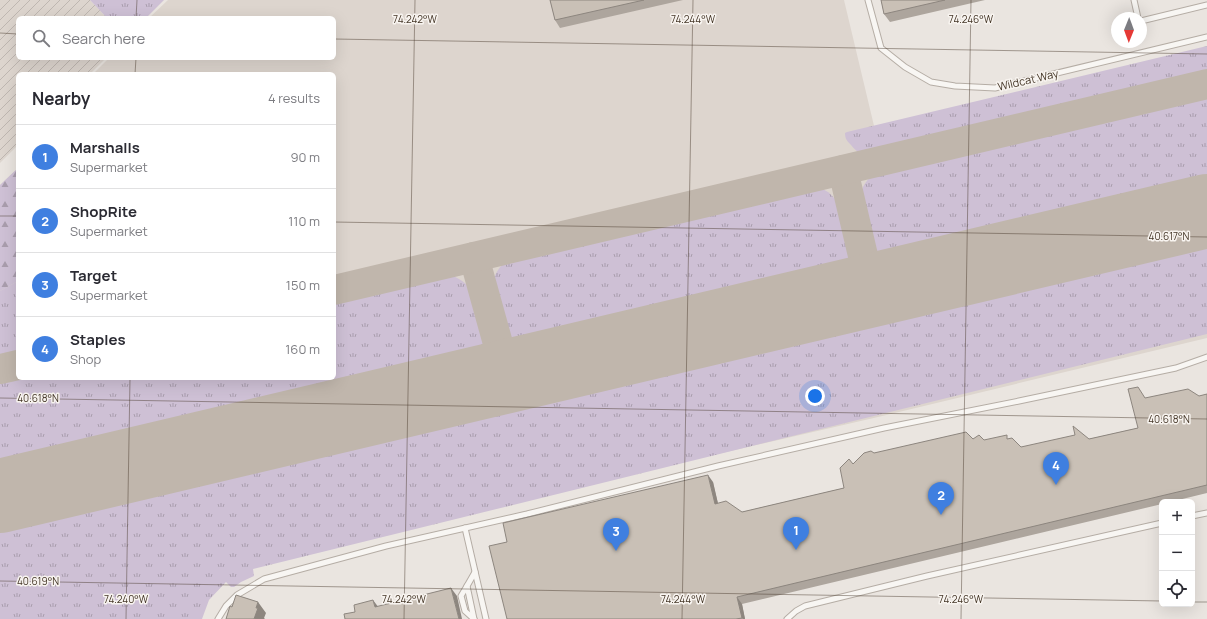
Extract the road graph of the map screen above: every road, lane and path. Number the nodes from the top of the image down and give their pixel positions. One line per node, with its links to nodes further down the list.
1 (868, 0): 6 (lane, Wildcat Way)
2 (1134, 0): 4 (lane)
3 (1207, 4): 5 (lane)
4 (1137, 12)
5 (1147, 19)
6 (1207, 37)
7 (1207, 357): 11 (lane)
8 (1207, 513): 9 (lane)
9 (1195, 515)
10 (1159, 524): 16 (lane)
11 (465, 528): 12 (lane); 13 (lane)
12 (475, 572): 14 (lane); 15 (lane)
13 (218, 619)
14 (474, 619)
15 (486, 619)
16 (787, 619)

